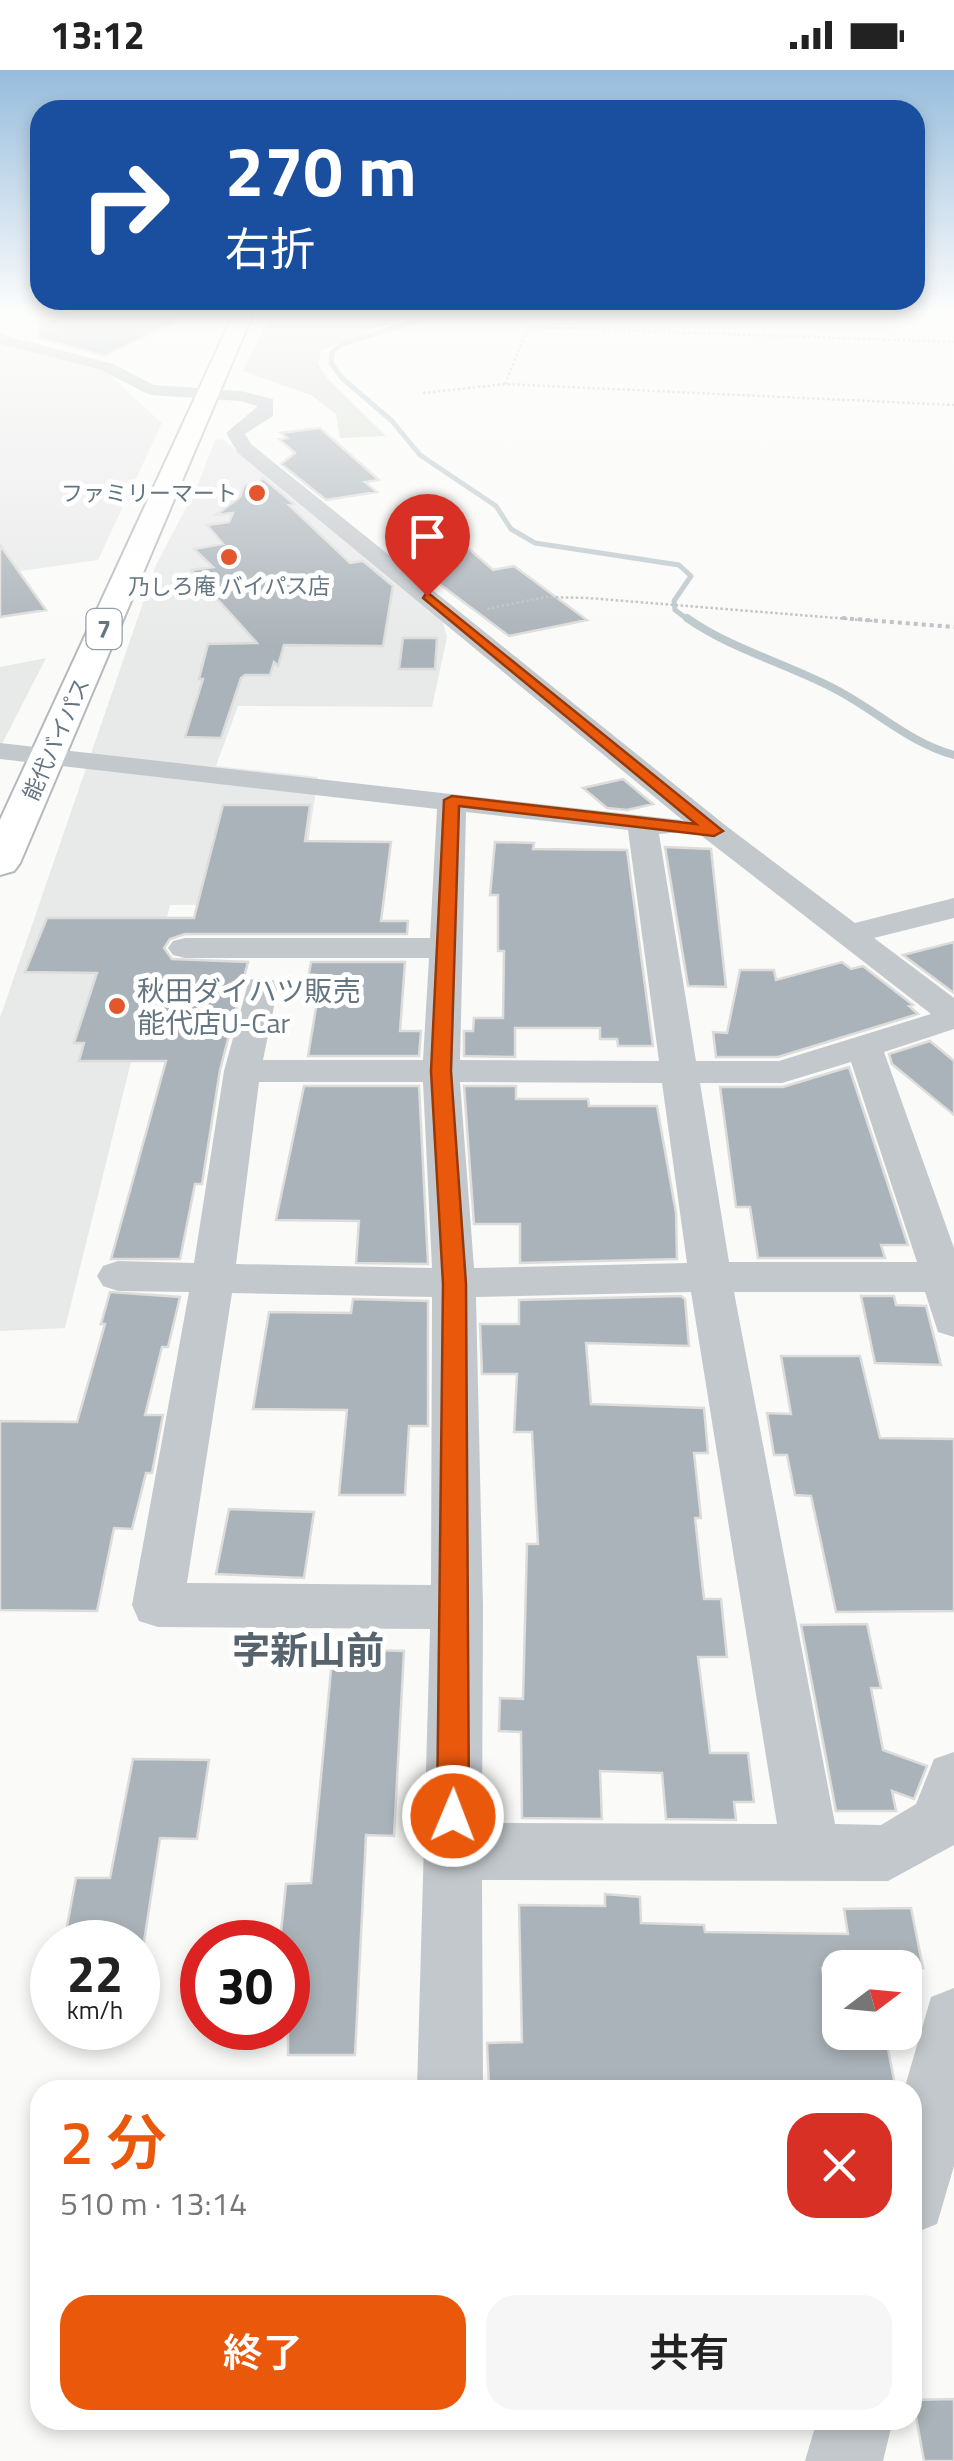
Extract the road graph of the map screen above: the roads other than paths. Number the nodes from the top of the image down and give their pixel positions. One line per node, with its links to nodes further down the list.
1 (192, 423): 4 (highway, 能代バイパス / 7)
2 (251, 423): 7 (street)
3 (0, 751): 4 (street)
4 (48, 755): 5 (street); 8 (highway, 能代バイパス / 7)
5 (452, 800): 6 (street); 12 (street)
6 (642, 823): 7 (street); 18 (street)
7 (714, 831): 10 (street)
8 (0, 862)
9 (954, 908): 10 (street)
10 (850, 934): 14 (street)
11 (185, 948): 12 (street)
12 (446, 948): 17 (street)
13 (261, 987): 16 (street)
14 (954, 1017): 15 (street)
15 (864, 1047): 18 (street); 22 (street)
16 (242, 1070): 17 (street); 20 (street)
17 (441, 1071): 18 (street); 23 (street)
18 (679, 1072): 21 (street)
19 (118, 1276): 20 (street)
20 (213, 1276): 23 (street); 25 (street)
21 (710, 1276): 22 (street); 23 (street); 28 (street)
22 (948, 1276): 24 (street)
23 (454, 1284): 25 (street)
24 (954, 1321)
25 (456, 1607): 27 (street)
26 (954, 1778): 28 (street)
27 (452, 1850): 28 (street); 30 (street)
28 (811, 1853)
29 (954, 2020): 31 (street)
30 (450, 2080)
31 (944, 2105): 32 (street)
32 (922, 2170)
33 (852, 2430): 34 (street)
34 (844, 2461)

